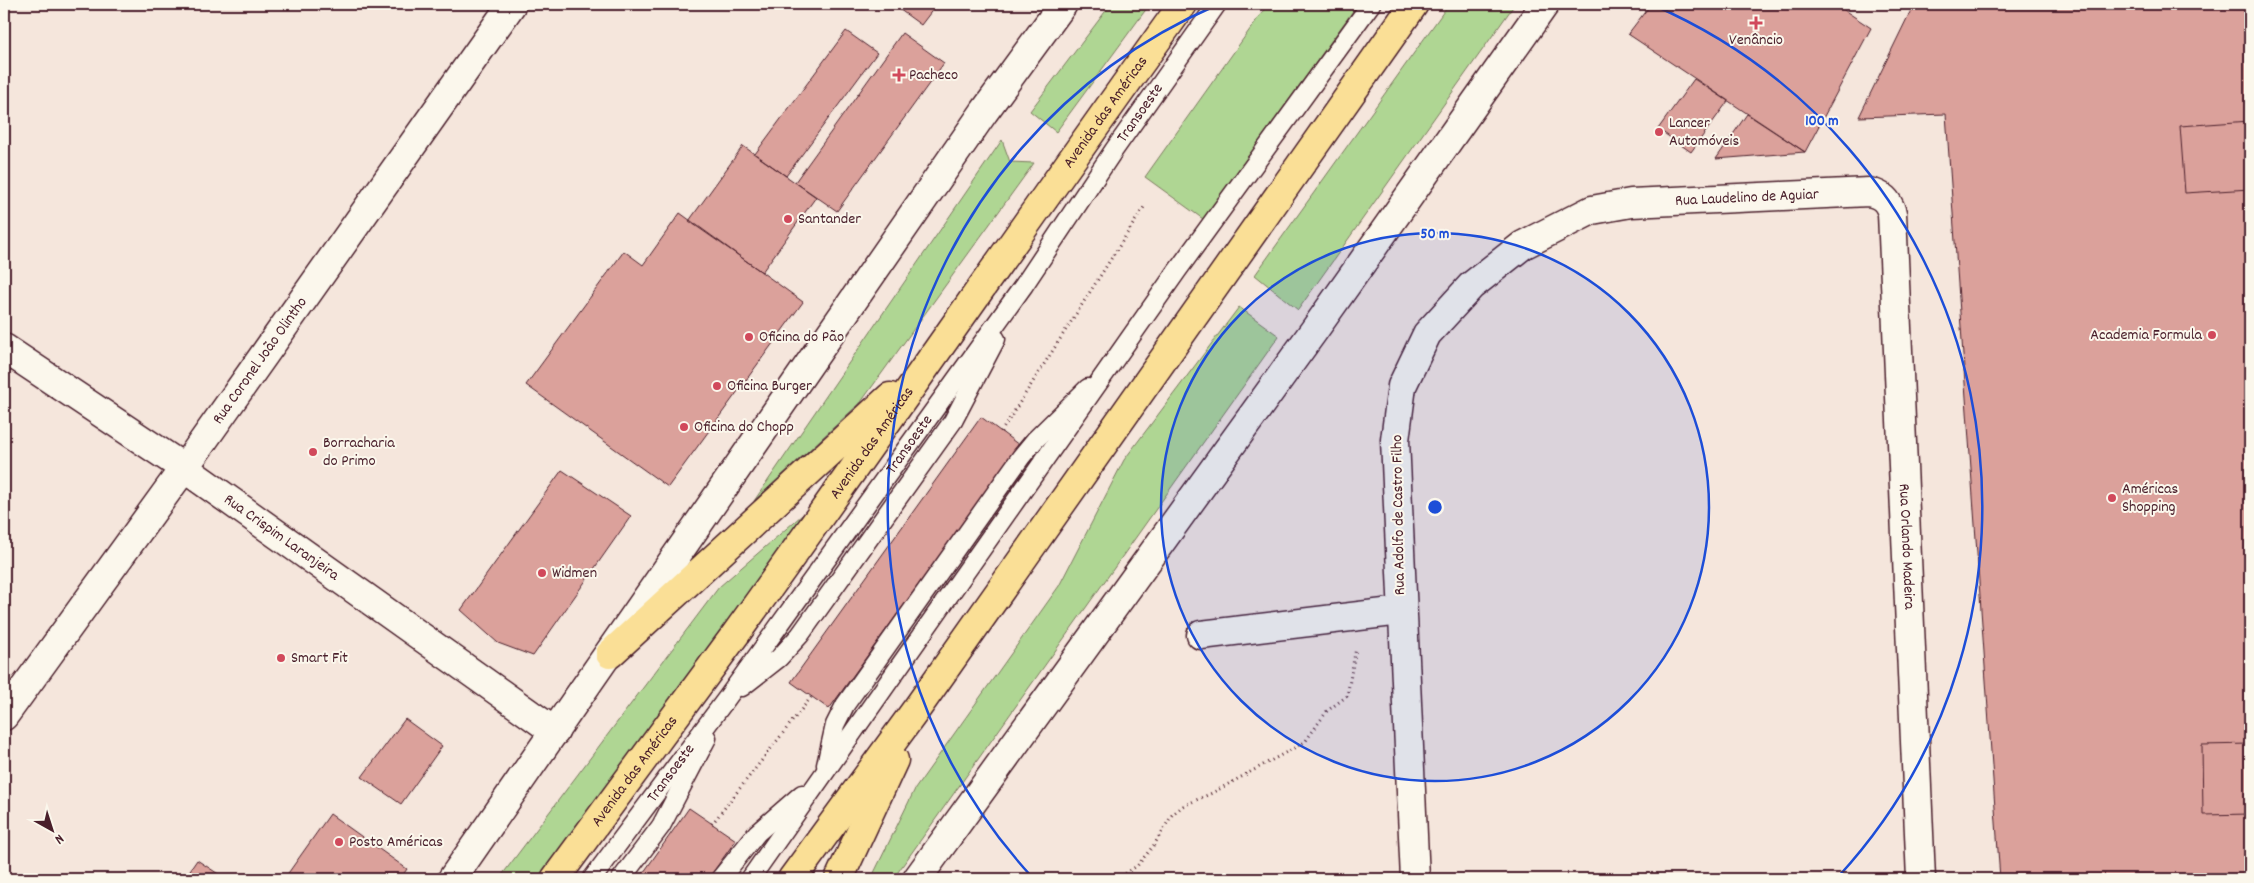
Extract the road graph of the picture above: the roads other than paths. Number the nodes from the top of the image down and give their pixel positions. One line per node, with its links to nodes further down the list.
1 (512, 4): 13 (street, Rua Coronel João Olintho)
2 (1063, 4): 16 (street)
3 (1183, 4): 12 (highway, Avenida das Américas)
4 (1217, 4): 17 (lane, Transoeste)
5 (1371, 4): 11 (lane)
6 (1414, 4): 18 (highway)
7 (1545, 4): 30 (street)
8 (1592, 210): 9 (street, Rua Laudelino de Aguiar); 14 (street, Rua Adolfo de Castro Filho)
9 (1892, 213): 32 (street, Rua Orlando Madeira)
10 (4, 348): 13 (street, Rua Crispim Laranjeira)
11 (1120, 356): 21 (lane); 21 (lane)
12 (932, 359): 16 (highway); 23 (highway, Avenida das Américas)
13 (184, 468): 19 (street, Rua Coronel João Olintho); 20 (street, Rua Crispim Laranjeira)
14 (1401, 611): 15 (street); 31 (street, Rua Adolfo de Castro Filho)
15 (1201, 635)
16 (610, 654): 20 (street)
17 (727, 698): 24 (lane, Transoeste); 25 (lane)
18 (918, 707): 28 (highway); 29 (highway)
19 (4, 716)
20 (555, 732): 22 (street)
21 (824, 775): 26 (lane); 27 (lane)
22 (452, 879)
23 (555, 879)
24 (592, 879)
25 (622, 879)
26 (720, 879)
27 (750, 879)
28 (792, 879)
29 (839, 879)
30 (918, 879)
31 (1415, 879)
32 (1920, 879)

